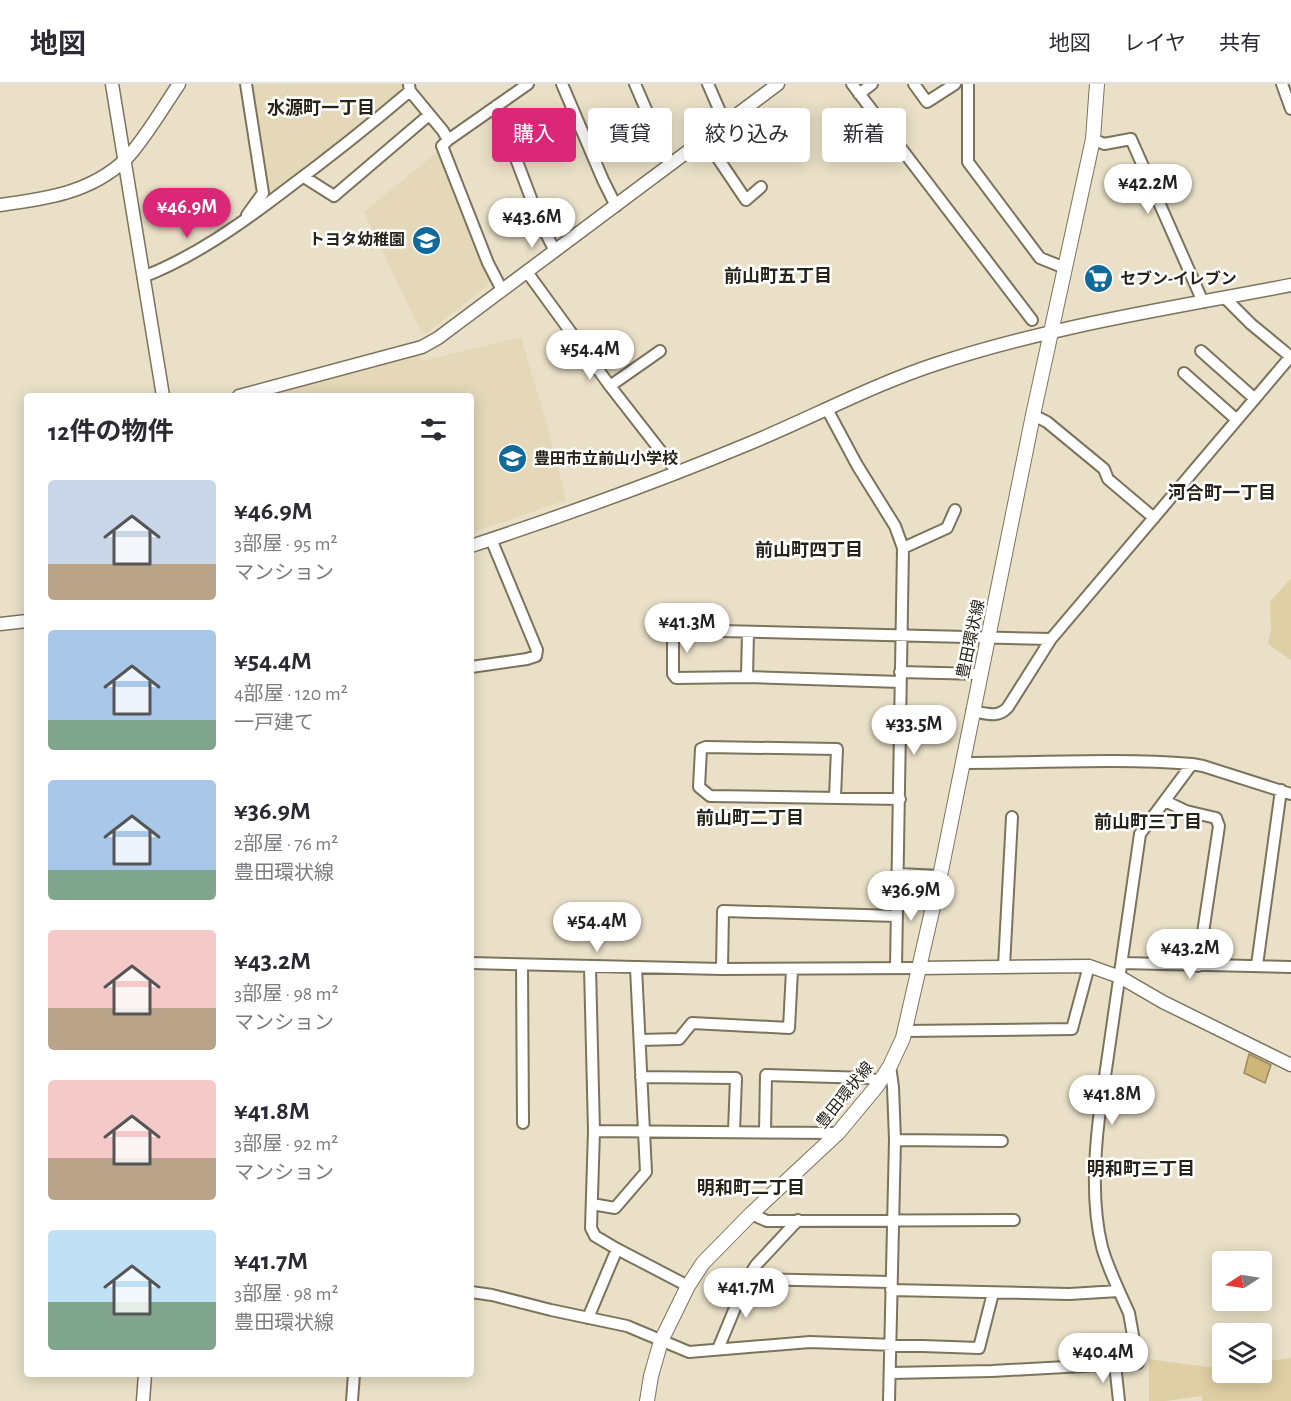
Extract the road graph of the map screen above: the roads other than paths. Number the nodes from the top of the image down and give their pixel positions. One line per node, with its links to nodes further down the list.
1 (112, 84): 26 (street)
2 (179, 84): 26 (street)
3 (246, 84): 33 (street)
4 (528, 84): 18 (street)
5 (562, 84): 32 (street)
6 (635, 84): 28 (street)
7 (708, 84): 19 (street)
8 (778, 84): 20 (street)
9 (852, 84): 17 (street)
10 (872, 84): 17 (street)
11 (914, 84): 12 (street)
12 (955, 84)
13 (968, 84): 35 (street)
14 (1097, 84): 23 (main road, 豊田環状線)
15 (1282, 84): 21 (street)
16 (410, 88): 22 (street); 29 (street)
17 (859, 94): 42 (street)
18 (496, 106): 24 (street); 34 (street)
19 (718, 108)
20 (745, 108)
21 (1291, 109)
22 (429, 115): 24 (street); 29 (street)
23 (1093, 139): 35 (main road, 豊田環状線); 41 (street)
24 (448, 140): 39 (street)
25 (684, 155): 28 (street)
26 (125, 160): 31 (street); 37 (street)
27 (720, 162): 30 (street)
28 (670, 165): 32 (street)
29 (304, 177): 33 (street)
30 (761, 188)
31 (0, 205)
32 (616, 206): 34 (street)
33 (242, 223): 37 (street)
34 (555, 251): 36 (street)
35 (1065, 268): 43 (main road, 豊田環状線)
36 (527, 272): 39 (street); 48 (street)
37 (143, 277): 49 (street)
38 (1291, 285): 40 (street)
39 (501, 290): 50 (street)
40 (1225, 298): 41 (street); 46 (street)
41 (1203, 302): 43 (street)
42 (1032, 320)
43 (1052, 331): 52 (street); 53 (main road, 豊田環状線)
44 (660, 351): 48 (street)
45 (1201, 351): 51 (street)
46 (1289, 362): 51 (street)
47 (1184, 373): 54 (street)
48 (610, 386): 55 (street)
49 (162, 393)
50 (250, 393)
51 (1255, 399): 54 (street)
52 (827, 409): 55 (street); 60 (street)
53 (1033, 415): 57 (street); 65 (main road, 豊田環状線)
54 (1237, 420): 57 (street)
55 (677, 472): 58 (street)
56 (956, 510): 60 (street)
57 (1154, 518): 66 (street)
58 (491, 539): 59 (street); 67 (street)
59 (474, 545)
60 (903, 548): 64 (street)
61 (24, 621): 62 (street)
62 (0, 624)
63 (748, 632): 64 (street); 69 (street); 69 (street)
64 (901, 636): 65 (street); 70 (street)
65 (989, 638): 66 (street); 68 (main road, 豊田環状線)
66 (1051, 639): 71 (street)
67 (474, 667)
68 (981, 674): 70 (street); 71 (main road, 豊田環状線)
69 (747, 677): 70 (street)
70 (900, 677): 76 (street)
71 (972, 711): 72 (main road, 豊田環状線)
72 (962, 762): 73 (street); 80 (main road, 豊田環状線)
73 (1192, 764): 74 (street); 77 (street)
74 (1286, 792): 85 (street)
75 (835, 797): 75 (street); 76 (street)
76 (900, 799): 79 (street)
77 (1165, 801): 83 (street); 88 (street)
78 (1012, 817): 86 (street)
79 (898, 874): 80 (street); 81 (street)
80 (940, 876): 93 (main road, 豊田環状線)
81 (897, 916): 92 (street); 94 (street)
82 (474, 963): 84 (street)
83 (1122, 963): 88 (street); 96 (street)
84 (522, 965): 89 (street); 103 (street)
85 (1257, 965): 88 (street); 90 (street)
86 (1004, 966): 87 (street); 93 (street)
87 (1089, 966): 96 (street); 97 (street)
88 (1198, 966)
89 (590, 967): 91 (street); 104 (street)
90 (1291, 967)
91 (636, 968): 94 (street); 98 (street)
92 (896, 968): 93 (street); 95 (street)
93 (920, 968): 97 (main road, 豊田環状線)
94 (722, 969): 95 (street)
95 (792, 970): 98 (street)
96 (1120, 977): 99 (street); 120 (street)
97 (904, 1031): 100 (main road, 豊田環状線)
98 (640, 1040): 101 (street)
99 (1291, 1065)
100 (890, 1066): 102 (main road, 豊田環状線); 109 (street)
101 (641, 1077): 105 (street); 106 (street)
102 (880, 1082): 107 (street); 108 (main road, 豊田環状線)
103 (523, 1124)
104 (594, 1131): 106 (street); 111 (street)
105 (734, 1131): 106 (street); 107 (street)
106 (645, 1132): 111 (street)
107 (765, 1132): 108 (street)
108 (838, 1133): 112 (main road, 豊田環状線)
109 (895, 1140): 110 (street); 114 (street)
110 (1002, 1141)
111 (592, 1204): 116 (street)
112 (751, 1214): 113 (street); 118 (main road, 豊田環状線)
113 (798, 1220): 114 (street); 117 (street)
114 (893, 1220): 115 (street); 119 (street)
115 (1014, 1220)
116 (616, 1249): 118 (street); 123 (street)
117 (747, 1279): 119 (street); 126 (street)
118 (688, 1286): 124 (main road, 豊田環状線)
119 (891, 1286): 122 (street); 125 (street)
120 (1119, 1291): 122 (street); 127 (street)
121 (474, 1292): 123 (street)
122 (993, 1293): 125 (street)
123 (588, 1318): 124 (street)
124 (661, 1341): 126 (street); 133 (main road, 豊田環状線)
125 (891, 1344): 126 (street); 128 (street)
126 (718, 1349)
127 (1115, 1364): 128 (street); 135 (street)
128 (890, 1373): 134 (street)
129 (145, 1377): 131 (street)
130 (354, 1377): 132 (street)
131 (143, 1401)
132 (352, 1401)
133 (647, 1401)
134 (889, 1401)
135 (1119, 1401)

